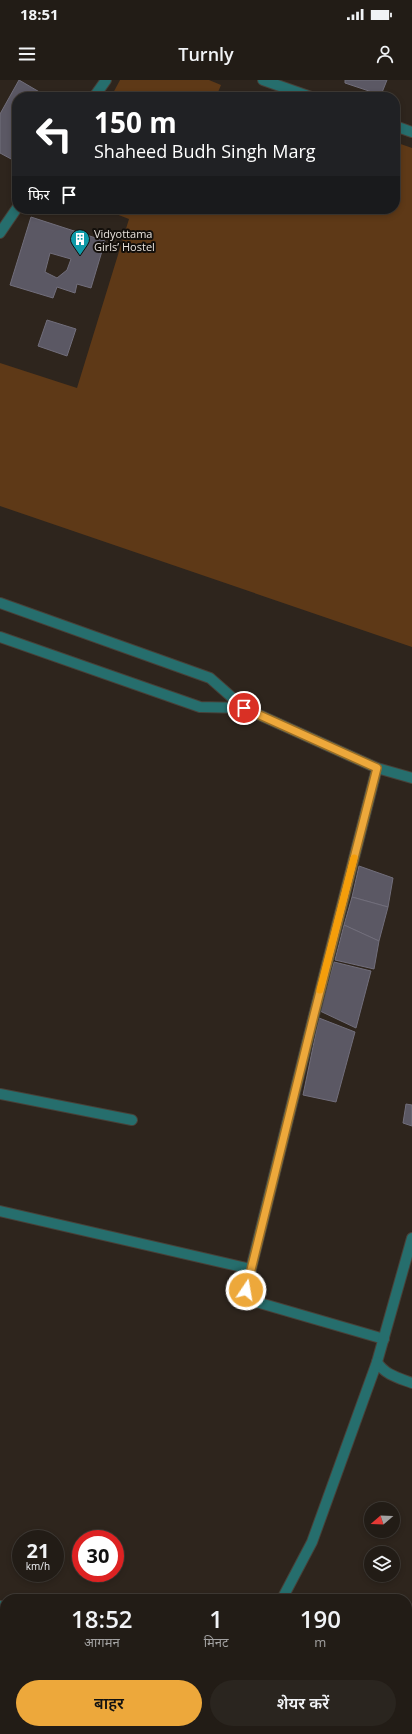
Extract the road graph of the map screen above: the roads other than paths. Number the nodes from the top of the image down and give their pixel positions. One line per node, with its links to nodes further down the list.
1 (106, 80): 3 (street)
2 (263, 80): 4 (street)
3 (98, 92)
4 (297, 92)
5 (400, 128): 6 (street)
6 (412, 132)
7 (13, 214): 8 (street)
8 (0, 233)
9 (0, 602): 11 (street)
10 (0, 637): 11 (street)
11 (244, 708): 12 (street)
12 (377, 768): 13 (street); 18 (street)
13 (412, 778)
14 (0, 1094): 15 (street)
15 (132, 1120)
16 (0, 1211): 18 (street)
17 (412, 1238): 19 (street)
18 (251, 1269): 19 (street)
19 (384, 1339): 20 (street)
20 (377, 1362): 21 (street); 22 (street)
21 (412, 1383)
22 (285, 1594)

